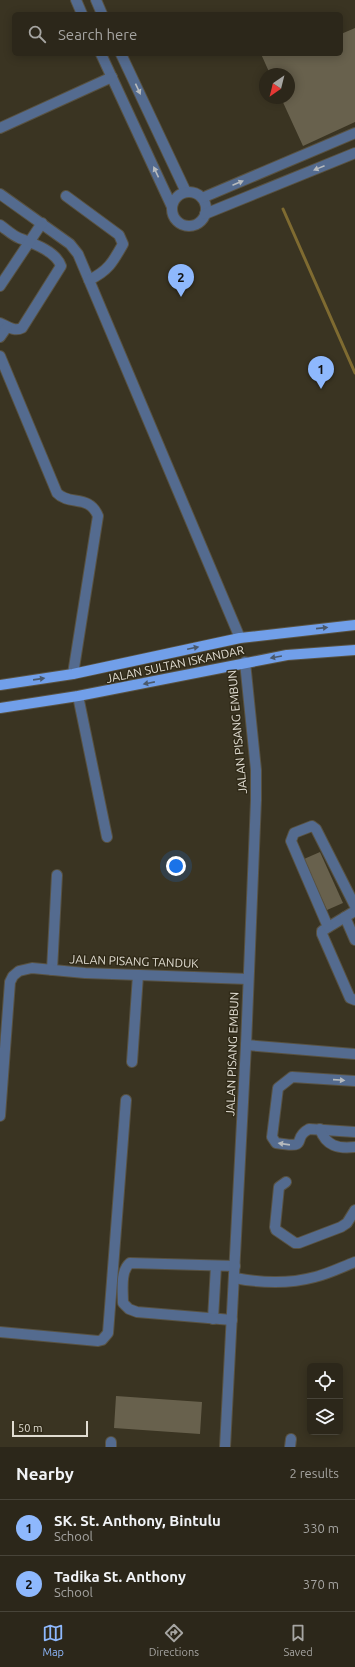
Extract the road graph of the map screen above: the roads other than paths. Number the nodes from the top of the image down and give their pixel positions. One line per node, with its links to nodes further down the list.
1 (76, 0): 3 (street)
2 (96, 0): 4 (street)
3 (81, 12)
4 (101, 12)
5 (102, 56): 7 (street)
6 (122, 56): 11 (street, one-way to 11)
7 (112, 77): 8 (street); 15 (street, one-way to 7)
8 (0, 128)
9 (355, 133): 14 (street, one-way to 9)
10 (355, 153): 16 (street, one-way to 16)
11 (186, 192): 14 (street); 15 (street)
12 (0, 194): 17 (street)
13 (66, 196): 21 (street)
14 (202, 198): 16 (street)
15 (172, 207): 16 (street)
16 (205, 214)
17 (42, 223): 19 (street); 21 (street)
18 (0, 225): 19 (street)
19 (30, 241): 20 (street); 23 (street)
20 (3, 273): 22 (street)
21 (89, 280): 27 (street)
22 (0, 286)
23 (4, 325): 24 (street)
24 (0, 337)
25 (0, 356): 32 (street)
26 (355, 625): 27 (main road, JALAN SULTAN ISKANDAR, one-way to 26)
27 (240, 638): 32 (main road, JALAN SULTAN ISKANDAR, one-way to 27)
28 (343, 650): 29 (main road); 30 (main road, JALAN SULTAN ISKANDAR); 31 (main road, JALAN SULTAN ISKANDAR, one-way to 31)
29 (355, 650)
30 (355, 654)
31 (245, 662): 34 (main road, JALAN SULTAN ISKANDAR, one-way to 34); 45 (street, JALAN PISANG EMBUN)
32 (73, 674): 33 (main road, JALAN SULTAN ISKANDAR, one-way to 32)
33 (0, 685)
34 (78, 696): 35 (main road, JALAN SULTAN ISKANDAR); 36 (street)
35 (0, 708)
36 (107, 838)
37 (57, 875): 43 (street)
38 (355, 906): 41 (street)
39 (355, 911): 40 (street)
40 (345, 917): 41 (street); 42 (street)
41 (328, 927): 46 (street)
42 (355, 940)
43 (52, 970): 44 (street, JALAN PISANG TANDUK); 47 (street, JALAN PISANG TANDUK)
44 (138, 975): 45 (street, JALAN PISANG TANDUK); 50 (street)
45 (248, 979): 48 (street, JALAN PISANG EMBUN)
46 (355, 1000)
47 (3, 1018): 53 (street)
48 (246, 1045): 49 (street); 61 (street, JALAN PISANG EMBUN)
49 (355, 1054)
50 (132, 1062)
51 (355, 1081): 54 (street, one-way to 51)
52 (126, 1100): 65 (street)
53 (0, 1116)
54 (320, 1129): 55 (street); 56 (street)
55 (355, 1132)
56 (355, 1147)
57 (286, 1182): 58 (street)
58 (355, 1210)
59 (355, 1262): 62 (street)
60 (216, 1266): 61 (street); 63 (street); 63 (street)
61 (235, 1266): 62 (street, JALAN PISANG EMBUN)
62 (235, 1278): 64 (street, JALAN PISANG EMBUN)
63 (213, 1318): 64 (street)
64 (232, 1320): 66 (street, JALAN PISANG EMBUN)
65 (0, 1332)
66 (225, 1447)

